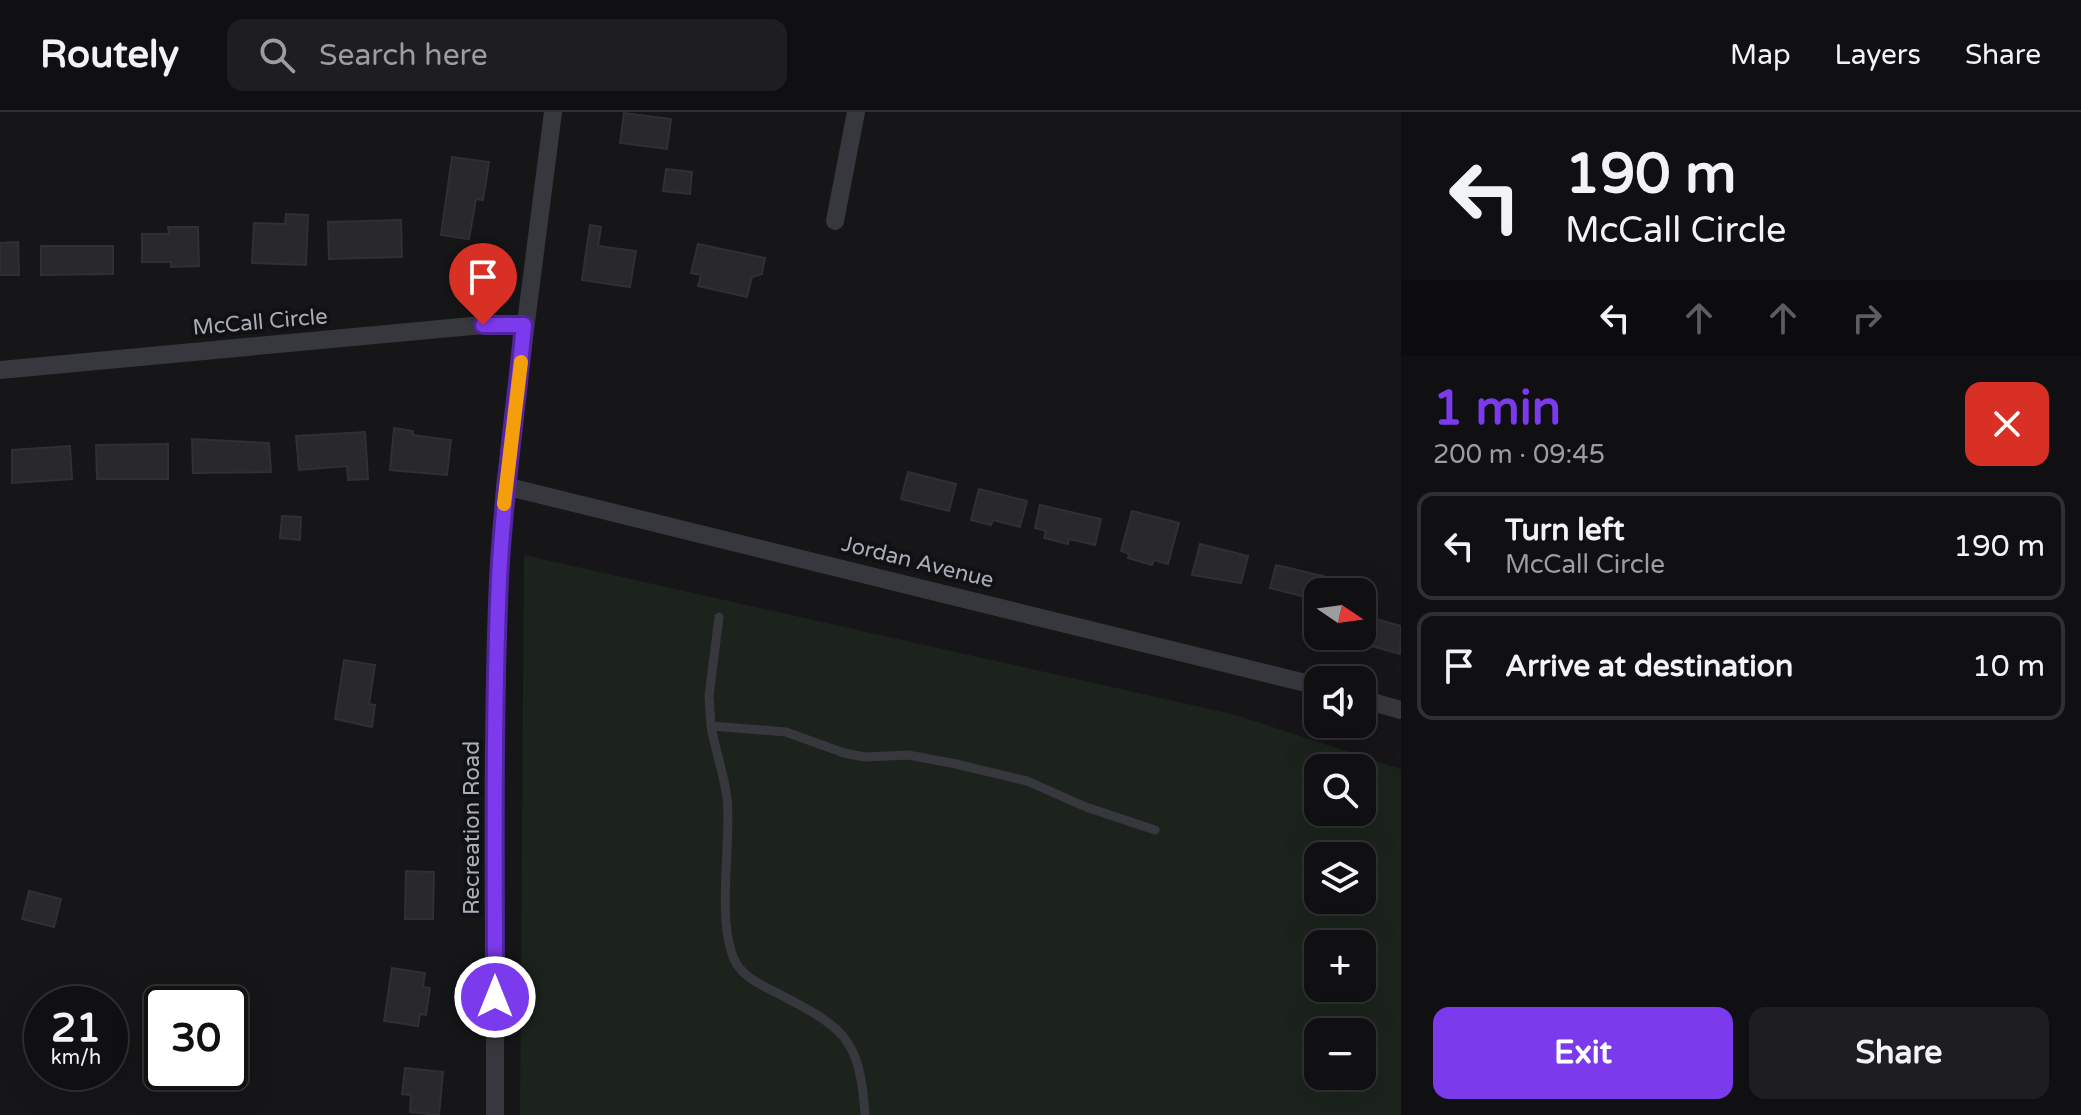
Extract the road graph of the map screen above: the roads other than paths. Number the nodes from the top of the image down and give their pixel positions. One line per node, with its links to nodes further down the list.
1 (553, 112): 4 (street, Recreation Road)
2 (856, 112): 3 (street)
3 (835, 221)
4 (524, 325): 5 (street, McCall Circle); 6 (street, Recreation Road)
5 (0, 370)
6 (505, 486): 8 (street, Jordan Avenue); 13 (street, Recreation Road)
7 (719, 617): 11 (lane)
8 (1304, 683)
9 (1376, 703): 10 (street)
10 (1401, 710)
11 (711, 726): 12 (lane); 14 (lane)
12 (1155, 830)
13 (495, 1115)
14 (865, 1115)

